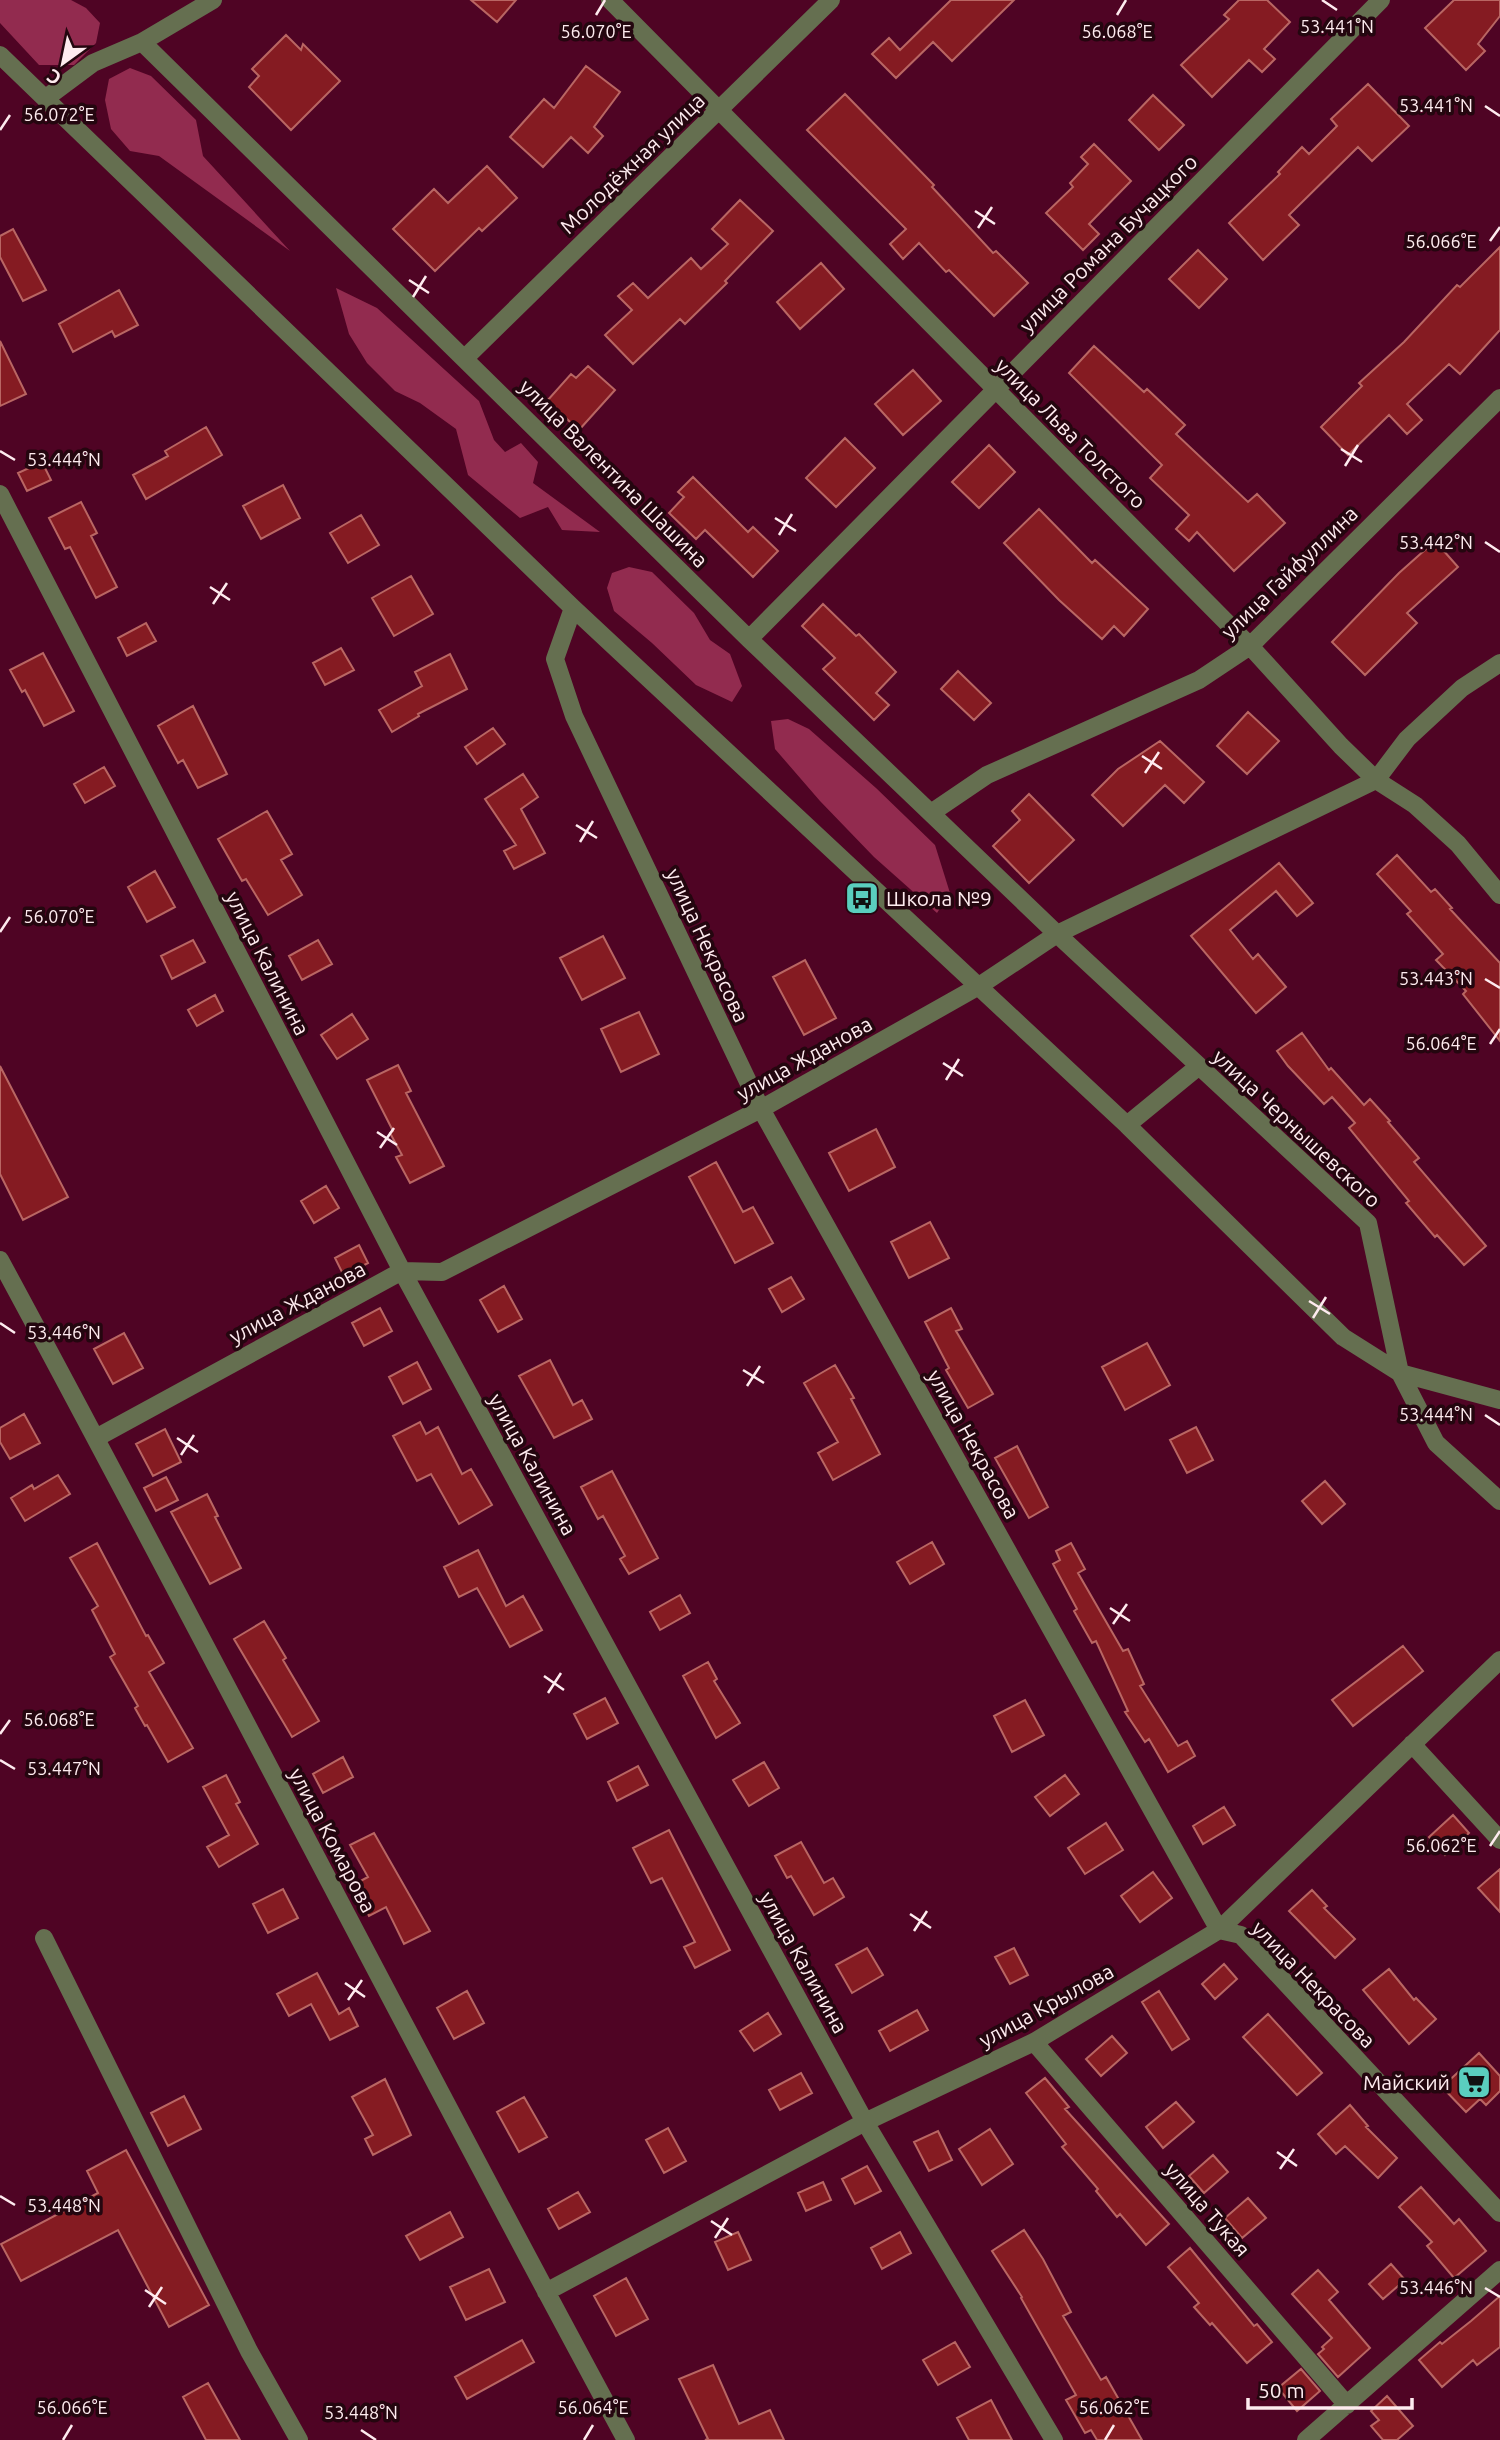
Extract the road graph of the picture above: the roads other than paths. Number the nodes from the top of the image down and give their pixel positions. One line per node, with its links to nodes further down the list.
1 (213, 0): 5 (street)
2 (610, 0): 8 (street, улица Льва Толстого)
3 (831, 0): 8 (street, Молодёжная улица)
4 (1381, 0): 10 (street, улица Романа Бучацкого)
5 (142, 42): 7 (street); 9 (street, улица Валентина Шашина)
6 (0, 55): 7 (street)
7 (46, 98): 13 (street)
8 (718, 109): 9 (street, Молодёжная улица); 10 (street, улица Льва Толстого)
9 (465, 358): 14 (street, улица Валентина Шашина)
10 (995, 389): 14 (street, улица Романа Бучацкого); 15 (street, улица Льва Толстого)
11 (1500, 398): 15 (street, улица Гайфуллина)
12 (0, 494): 26 (street, улица Калинина)
13 (573, 608): 21 (street); 23 (street, улица Некрасова)
14 (749, 639): 18 (street, улица Валентина Шашина)
15 (1250, 646): 17 (street, улица Льва Толстого); 18 (street, улица Гайфуллина)
16 (1500, 663): 17 (street, улица Жданова)
17 (1376, 780): 19 (street, улица Льва Толстого); 20 (street, улица Жданова)
18 (931, 813): 20 (street, улица Валентина Шашина)
19 (1500, 895)
20 (1057, 934): 21 (street, улица Жданова); 22 (street, улица Чернышевского)
21 (979, 986): 23 (street, улица Жданова); 24 (street)
22 (1199, 1066): 24 (street); 27 (street, улица Чернышевского)
23 (761, 1109): 26 (street, улица Жданова); 34 (street, улица Некрасова)
24 (1127, 1125): 27 (street)
25 (0, 1260): 29 (street, улица Комарова)
26 (402, 1272): 29 (street, улица Жданова); 37 (street, улица Калинина)
27 (1400, 1373): 28 (street); 30 (street, улица Чернышевского)
28 (1500, 1400)
29 (96, 1437): 40 (street, улица Комарова)
30 (1500, 1501)
31 (1500, 1660): 32 (street, улица Крылова)
32 (1412, 1744): 33 (street); 34 (street, улица Крылова)
33 (1500, 1840)
34 (1219, 1930): 36 (street, улица Крылова); 38 (street, улица Некрасова)
35 (44, 1938): 42 (street)
36 (1034, 2042): 37 (street, улица Крылова); 41 (street, улица Тукая)
37 (865, 2122): 40 (street, улица Крылова); 44 (street, улица Калинина)
38 (1500, 2213)
39 (1500, 2270): 41 (street)
40 (546, 2292): 43 (street, улица Комарова)
41 (1347, 2405): 45 (street)
42 (299, 2440)
43 (626, 2440)
44 (1054, 2440)
45 (1307, 2440)

